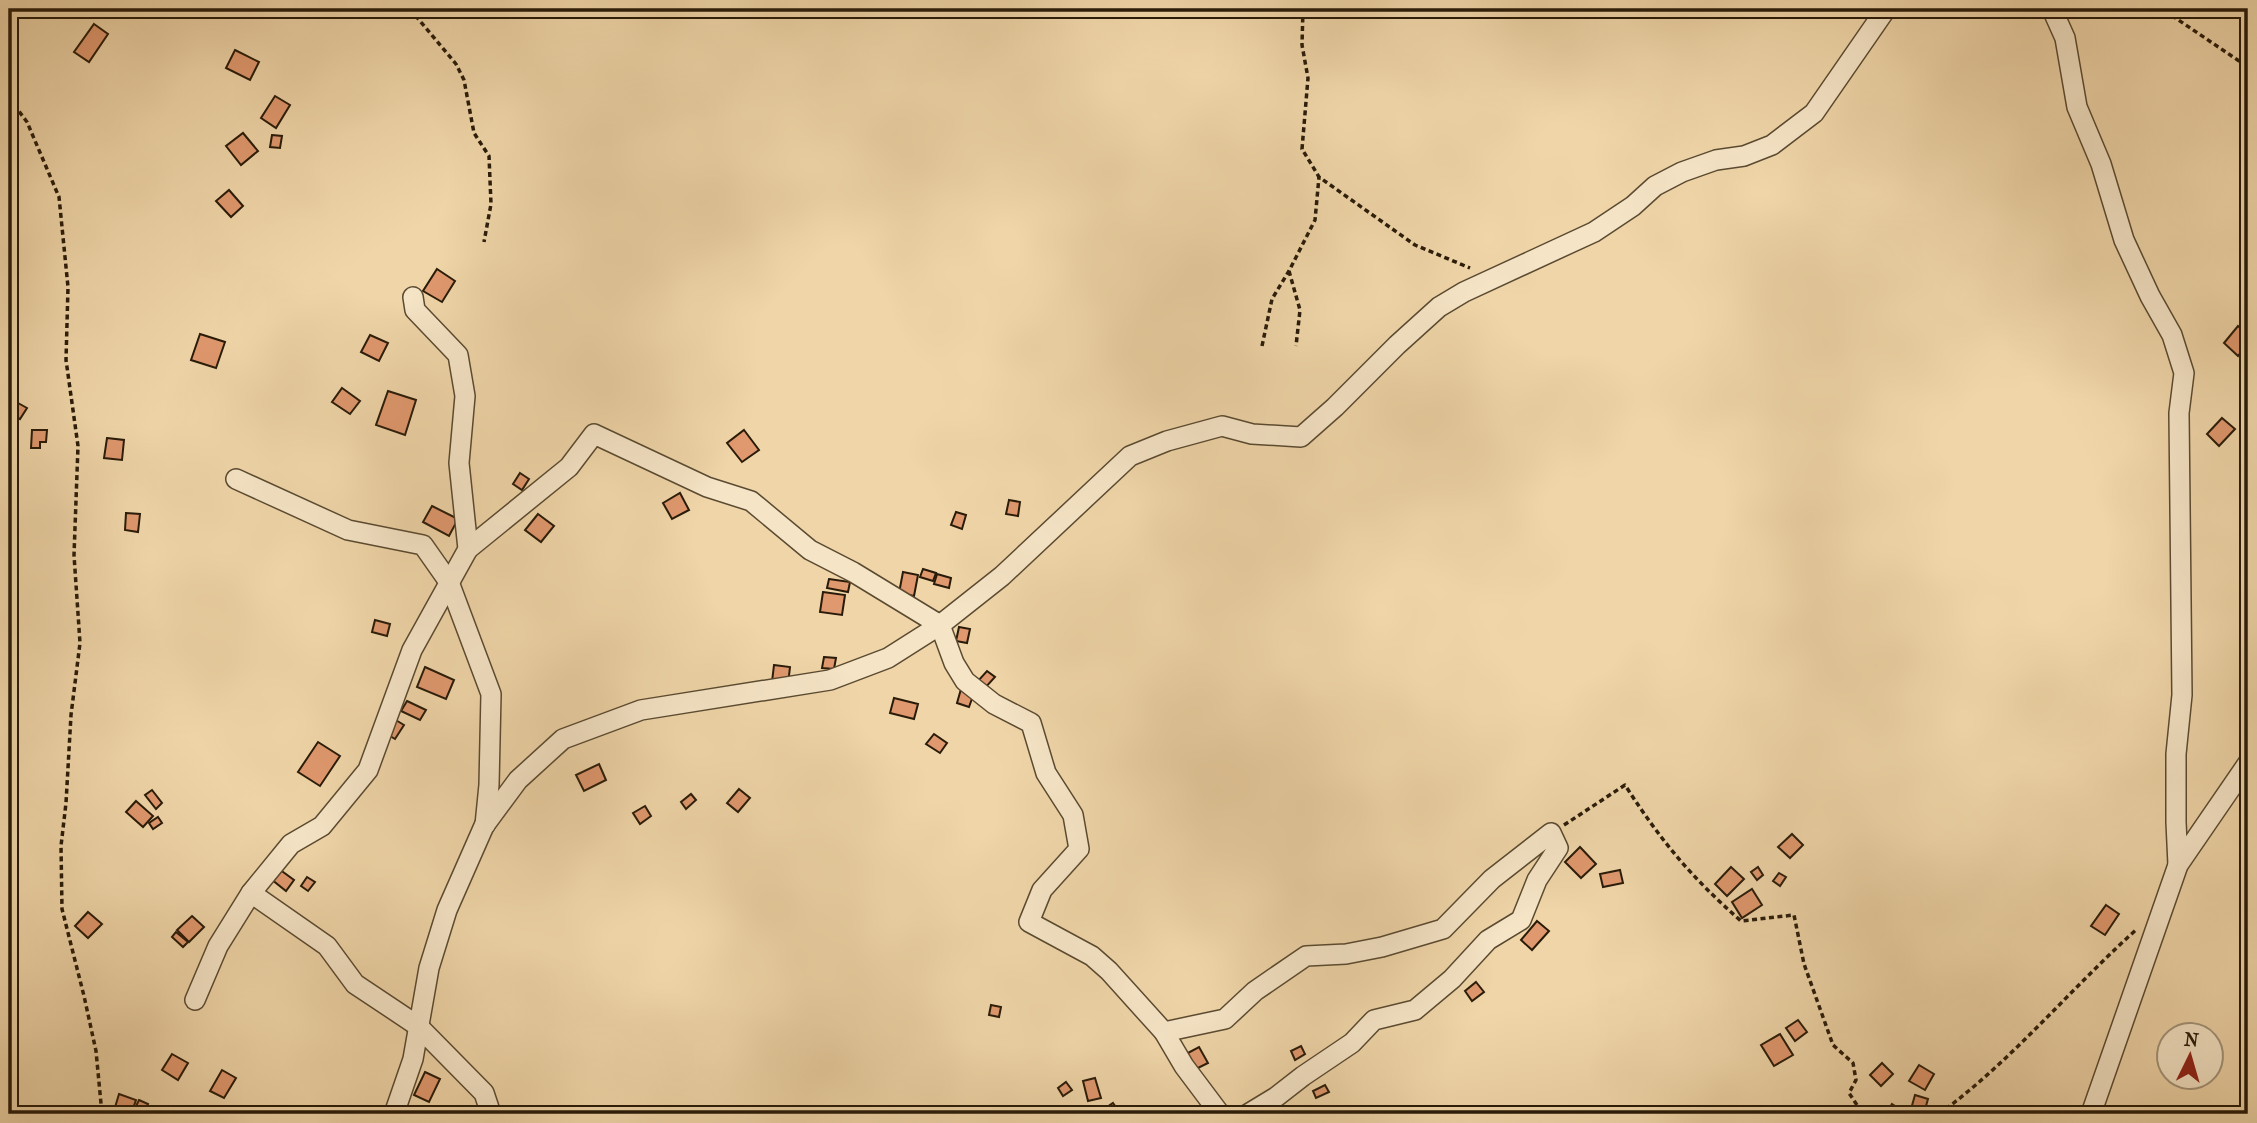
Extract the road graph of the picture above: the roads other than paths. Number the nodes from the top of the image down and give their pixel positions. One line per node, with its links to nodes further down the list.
1 (1886, 9): 7 (street)
2 (2052, 9): 10 (street)
3 (413, 297): 5 (street)
4 (236, 479): 6 (street)
5 (468, 549): 6 (street); 7 (street)
6 (449, 582): 9 (street); 11 (street)
7 (940, 625): 9 (street); 14 (street)
8 (2248, 764): 10 (street)
9 (484, 826): 13 (street)
10 (2178, 865): 19 (street)
11 (251, 893): 12 (street); 13 (street)
12 (195, 1000)
13 (418, 1026): 15 (street); 16 (street)
14 (1164, 1032): 17 (street); 18 (street)
15 (394, 1114)
16 (491, 1114)
17 (1220, 1114)
18 (1248, 1114)
19 (2091, 1114)

